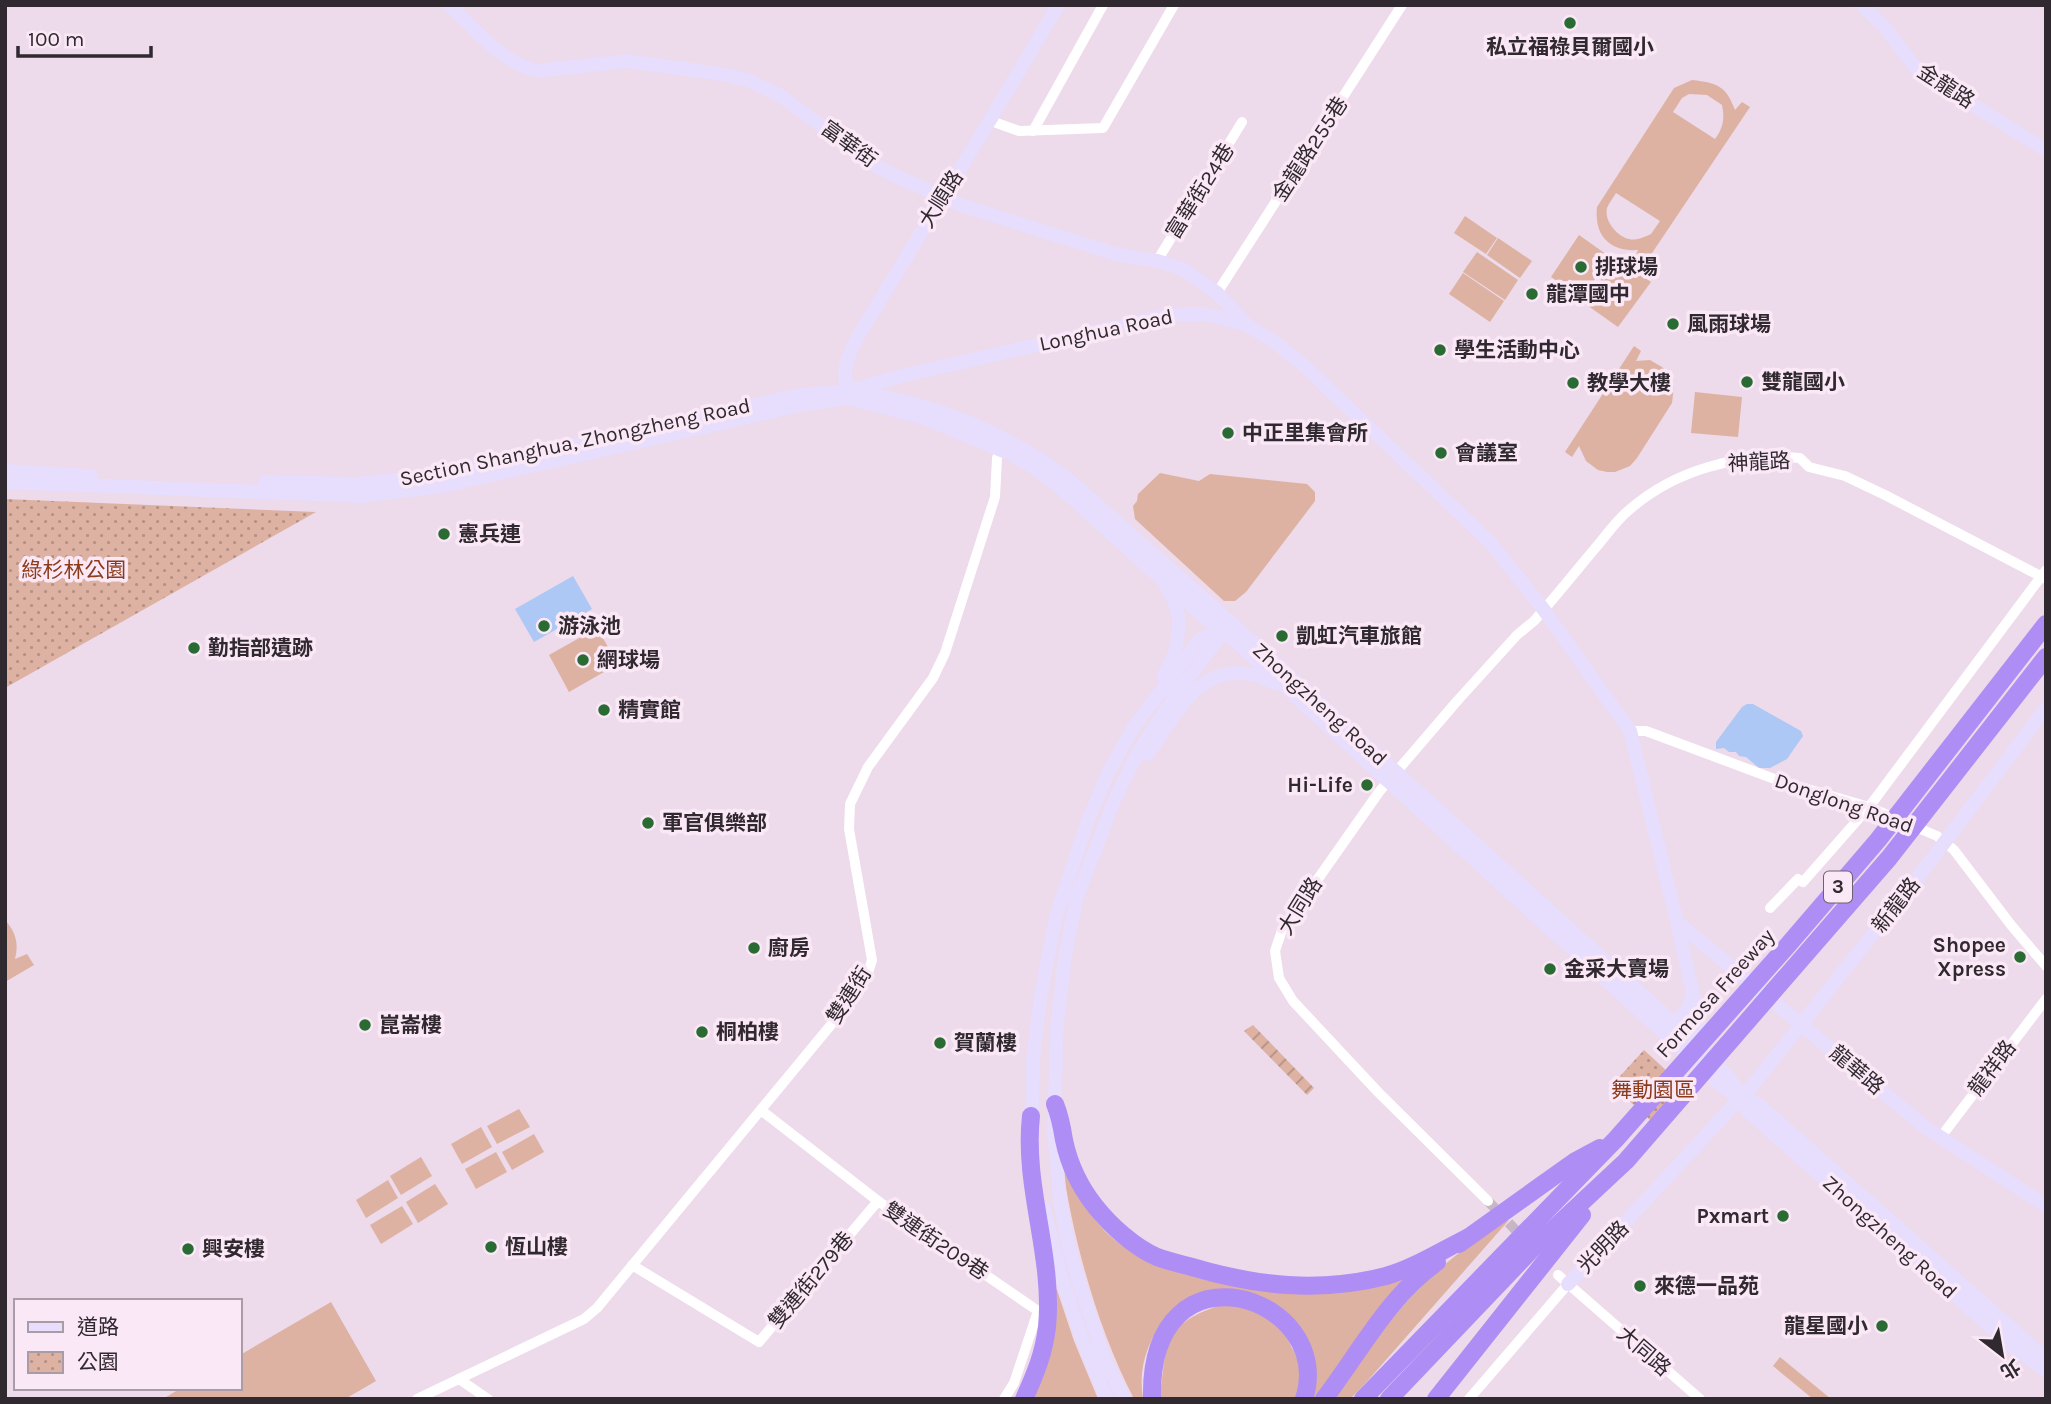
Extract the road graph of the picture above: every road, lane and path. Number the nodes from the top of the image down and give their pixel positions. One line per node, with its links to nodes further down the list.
1 (449, 5): 11 (main road, 富華街)
2 (1058, 5): 7 (main road, 大順路)
3 (1103, 5): 9 (street)
4 (1174, 5): 9 (street)
5 (1402, 5): 13 (street, 金龍路255巷)
6 (1861, 5): 10 (main road, 金龍路)
7 (991, 121): 9 (street); 11 (main road, 大順路)
8 (1242, 122): 12 (street, 富華街24巷)
9 (1033, 131)
10 (2046, 150)
11 (942, 196): 12 (main road, 富華街); 15 (main road, 大順路)
12 (1157, 261): 13 (main road, 富華街)
13 (1217, 293): 14 (main road, 富華街)
14 (1245, 324): 15 (main road, Longhua Road); 22 (main road, Longhua Road)
15 (850, 395): 16 (main road, Zhongzheng Road); 18 (main road, Section Shanghua, Zhongzheng Road)
16 (1003, 444): 20 (main road, Zhongzheng Road); 30 (main road, Zhongzheng Road); 44 (street, 雙連街)
17 (5, 471): 18 (main road)
18 (50, 478): 19 (main road)
19 (5, 482)
20 (1155, 571): 24 (main road, Zhongzheng Road); 28 (main road)
21 (2044, 575): 22 (street, 神龍路); 32 (street)
22 (1544, 610): 29 (main road); 30 (street, 大同路)
23 (2046, 624): 47 (highway, Formosa Freeway / 3)
24 (1223, 630): 26 (main road, Zhongzheng Road); 28 (main road); 31 (main road)
25 (2046, 657): 48 (highway, Formosa Freeway / 3)
26 (1296, 698): 30 (main road, Zhongzheng Road); 31 (main road)
27 (2046, 708): 33 (main road, 新龍路)
28 (1133, 728): 45 (main road)
29 (1630, 731): 32 (street, Donglong Road); 35 (main road)
30 (1392, 778): 40 (main road, Zhongzheng Road); 51 (street, 大同路)
31 (1114, 801): 43 (main road)
32 (1869, 807): 33 (street, Donglong Road); 34 (street)
33 (1944, 842): 36 (street, Donglong Road); 39 (main road, 新龍路)
34 (1770, 908)
35 (1678, 922): 37 (main road); 39 (main road, 龍華路)
36 (2046, 966)
37 (1692, 994): 40 (main road); 41 (main road)
38 (2046, 999): 46 (street, 龍祥路)
39 (1802, 1024): 42 (main road, 新龍路); 46 (main road, 龍華路)
40 (1672, 1029): 41 (main road, Zhongzheng Road)
41 (1697, 1054): 42 (main road, Zhongzheng Road)
42 (1740, 1097): 49 (main road, Zhongzheng Road); 55 (main road, 光明路)
43 (1055, 1104): 53 (highway); 64 (main road)
44 (762, 1111): 50 (street, 雙連街209巷); 54 (street, 雙連街)
45 (1031, 1116): 62 (highway); 63 (main road)
46 (1940, 1138): 52 (main road, 龍華路)
47 (1616, 1139): 53 (highway); 68 (highway, Formosa Freeway / 3)
48 (1626, 1161): 69 (highway, Formosa Freeway / 3); 70 (highway)
49 (1819, 1167): 56 (main road, Zhongzheng Road); 57 (main road, Zhongzheng Road)
50 (878, 1201): 54 (street, 雙連街279巷); 61 (street, 雙連街209巷)
51 (1488, 1201)
52 (2046, 1206)
53 (1468, 1238): 67 (highway)
54 (632, 1265): 58 (street, 雙連街)
55 (1563, 1279): 71 (street, 光明路); 72 (street, 大同路)
56 (2046, 1359)
57 (2046, 1371)
58 (459, 1379): 59 (street, 雙連街); 60 (street)
59 (417, 1399)
60 (488, 1399)
61 (1004, 1399)
62 (1024, 1399)
63 (1107, 1399)
64 (1124, 1399)
65 (1152, 1399): 66 (highway)
66 (1304, 1399)
67 (1324, 1399)
68 (1363, 1399)
69 (1389, 1399)
70 (1436, 1399)
71 (1469, 1399)
72 (1700, 1399)

